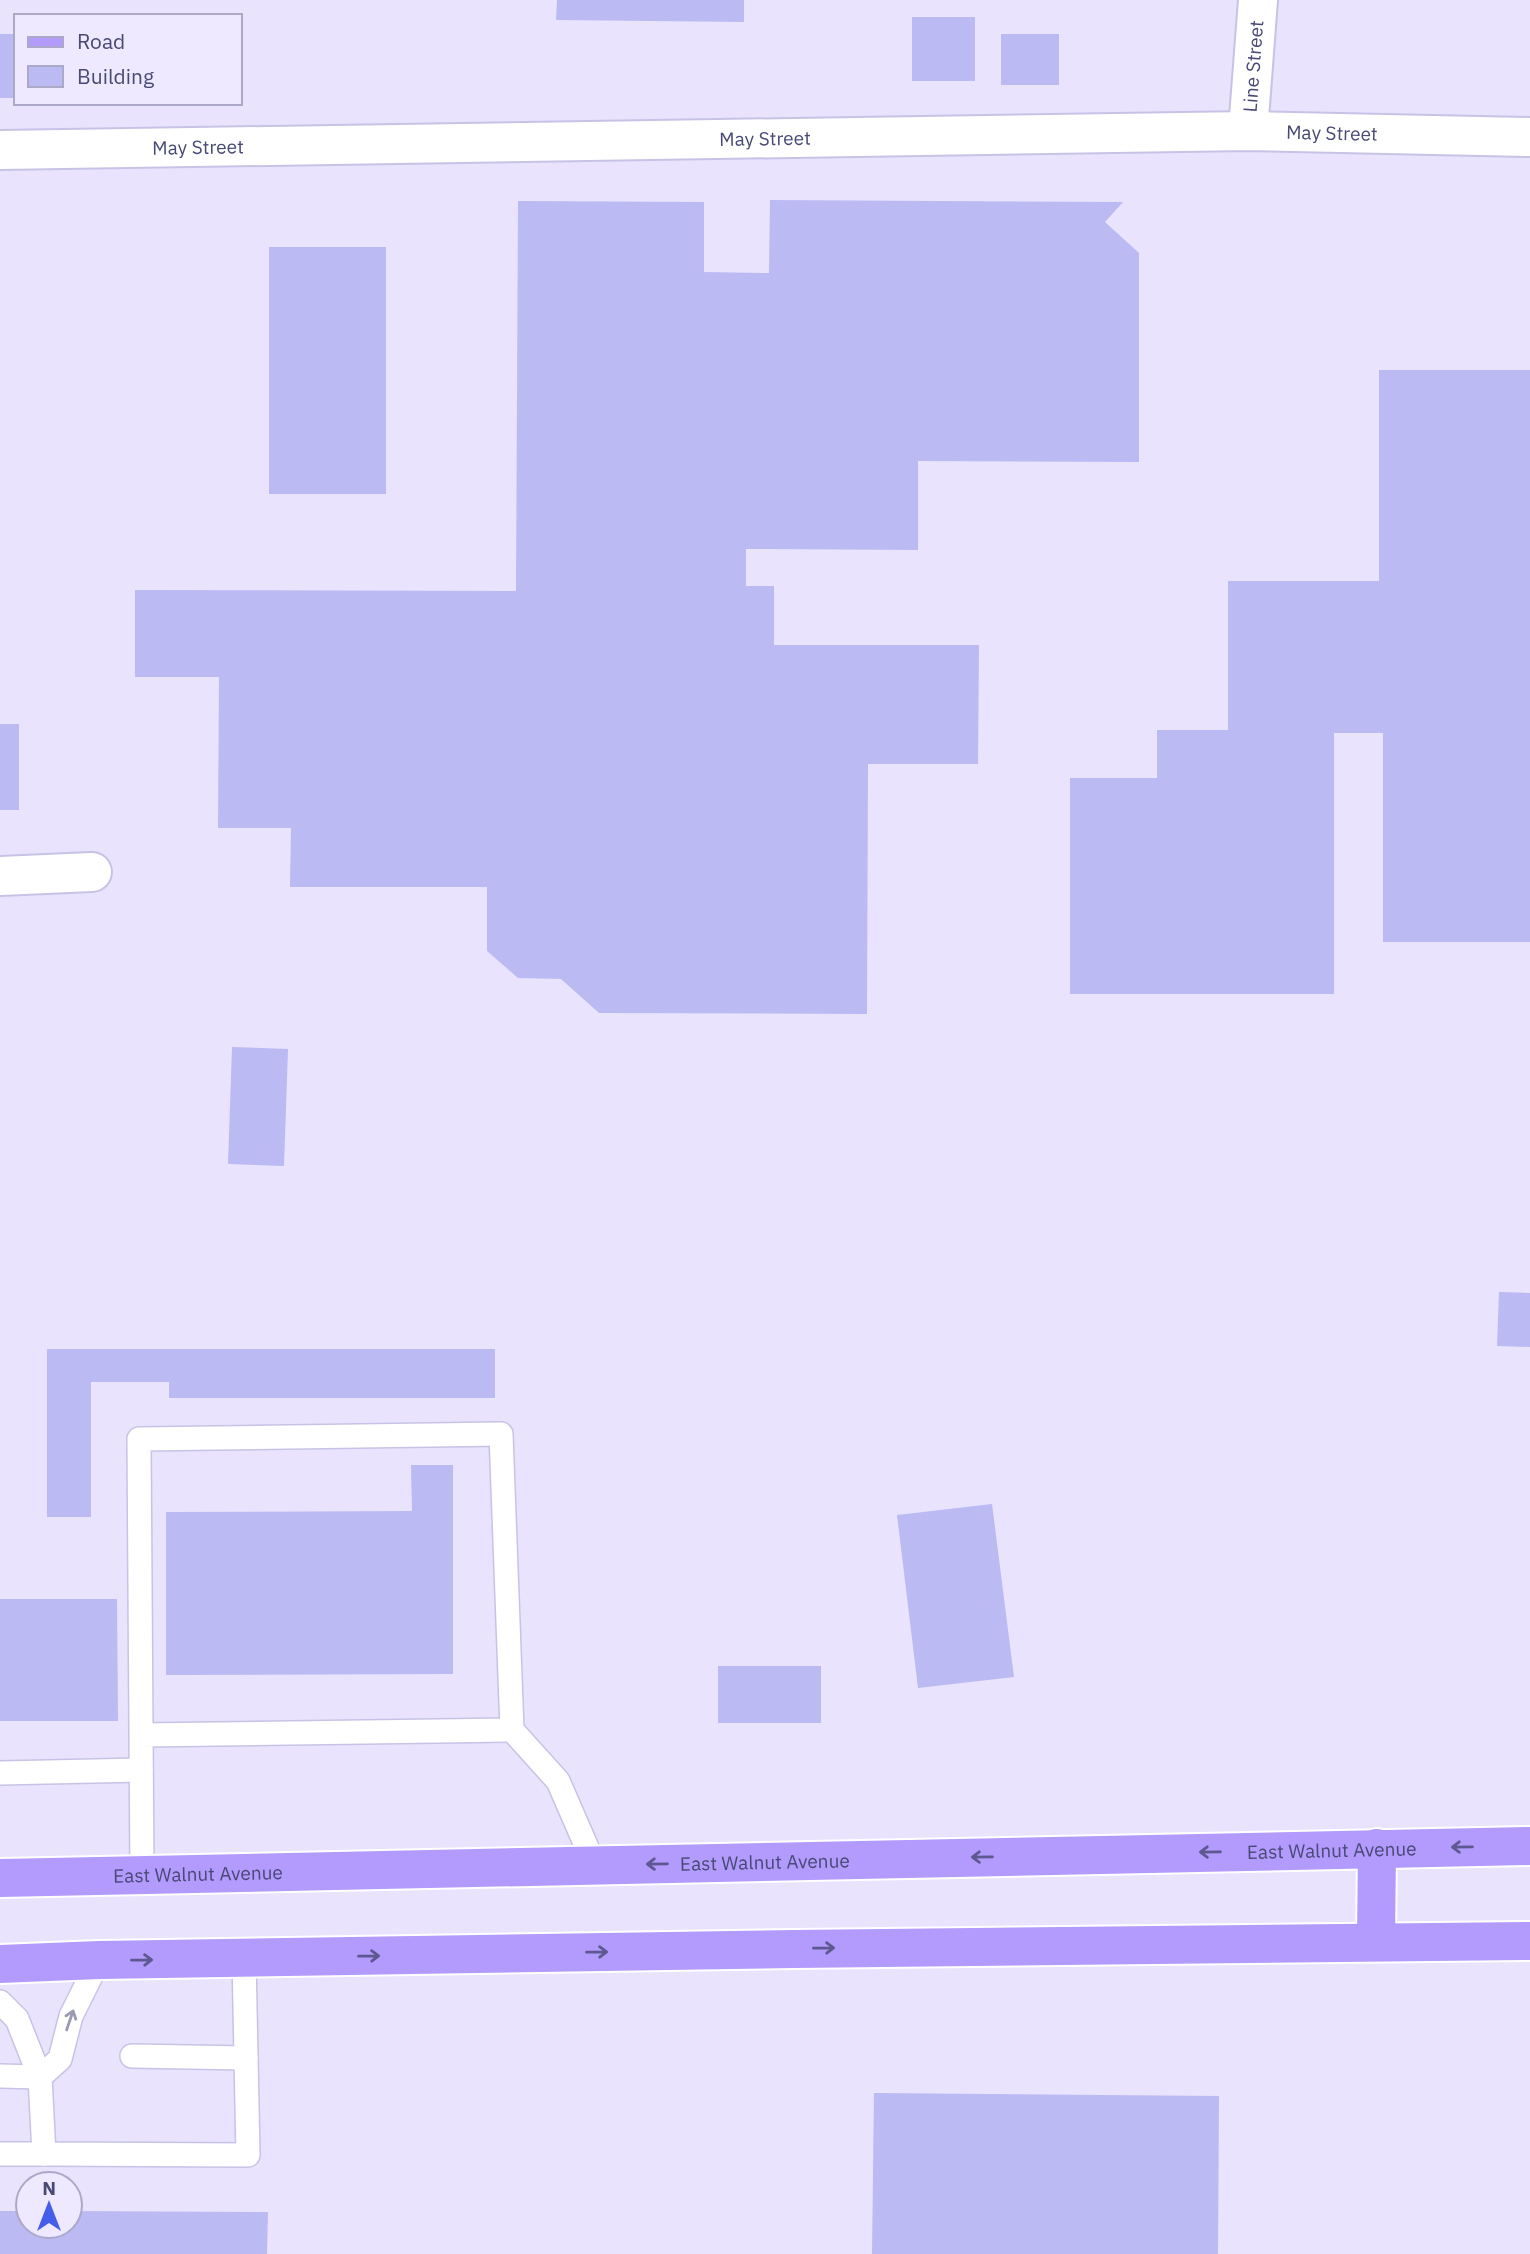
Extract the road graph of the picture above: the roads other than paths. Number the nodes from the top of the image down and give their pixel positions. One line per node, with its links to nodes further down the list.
1 (1258, 0): 2 (street, Line Street)
2 (1248, 131): 3 (street, May Street); 4 (street, May Street)
3 (1530, 137)
4 (0, 150)
5 (92, 872): 6 (street)
6 (0, 876)
7 (512, 1730): 8 (lane); 8 (lane); 13 (lane)
8 (141, 1735): 9 (lane)
9 (141, 1770): 10 (lane); 14 (lane)
10 (0, 1773)
11 (1530, 1846): 12 (main road, East Walnut Avenue, one-way to 12)
12 (1377, 1848): 13 (main road, East Walnut Avenue, one-way to 13); 17 (main road)
13 (594, 1866): 14 (main road, East Walnut Avenue)
14 (142, 1875): 15 (main road, East Walnut Avenue)
15 (0, 1878)
16 (1530, 1941): 17 (main road)
17 (1376, 1942): 18 (main road, one-way to 17)
18 (244, 1958): 19 (main road, one-way to 18); 23 (lane)
19 (99, 1961): 20 (main road); 25 (lane, one-way to 19)
20 (0, 1964)
21 (0, 2002): 25 (lane)
22 (132, 2056): 23 (lane)
23 (246, 2058): 27 (lane)
24 (0, 2076): 25 (lane)
25 (40, 2077): 27 (lane)
26 (0, 2154): 27 (lane)
27 (44, 2154)

